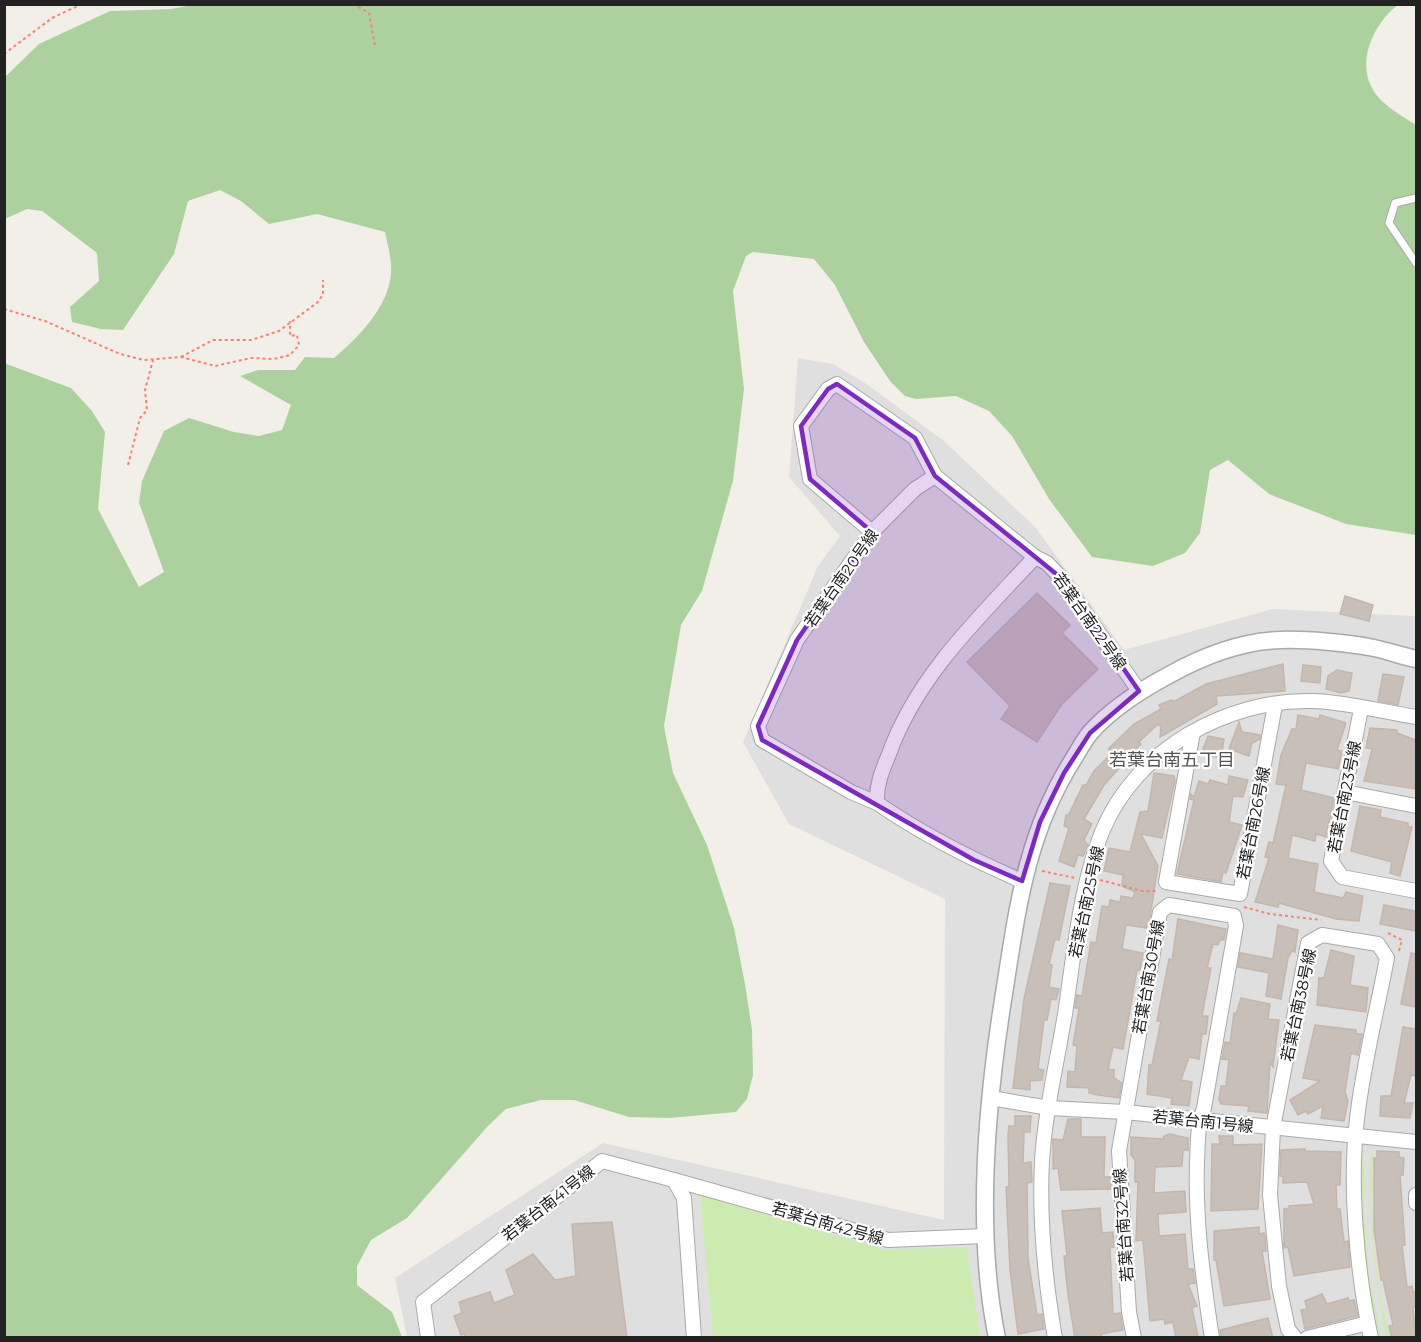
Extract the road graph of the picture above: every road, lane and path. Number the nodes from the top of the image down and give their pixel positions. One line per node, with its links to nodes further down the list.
1 (82, 4): 4 (path)
2 (353, 4): 3 (path)
3 (375, 46)
4 (4, 54)
5 (1416, 198): 6 (lane)
6 (1416, 263)
7 (323, 280): 9 (path)
8 (4, 309): 11 (path)
9 (290, 321): 10 (path); 10 (path)
10 (181, 357): 11 (path)
11 (153, 360): 12 (path)
12 (128, 465)
13 (935, 476): 14 (street, 若葉台南20号線); 14 (street); 15 (street)
14 (872, 532): 23 (street, 若葉台南20号線)
15 (1035, 557): 17 (street, 若葉台南22号線); 23 (street)
16 (1416, 659): 17 (street)
17 (1139, 691): 27 (street)
18 (1275, 705): 19 (street, 若葉台南25号線); 21 (street, 若葉台南25号線); 21 (street, 若葉台南26号線)
19 (1361, 709): 20 (street, 若葉台南25号線); 22 (street, 若葉台南23号線)
20 (1416, 717)
21 (1193, 732): 30 (street, 若葉台南25号線)
22 (1345, 792): 24 (street); 28 (street, 若葉台南23号線)
23 (877, 802): 27 (street, 若葉台南20号線)
24 (1416, 806)
25 (1042, 871): 26 (path)
26 (1082, 880)
27 (1022, 881): 29 (street)
28 (1416, 891)
29 (990, 1098): 30 (street, 若葉台南1号線); 39 (street)
30 (1049, 1108): 31 (street, 若葉台南1号線); 44 (street, 若葉台南25号線)
31 (1125, 1112): 32 (street, 若葉台南1号線); 32 (street, 若葉台南30号線); 45 (street, 若葉台南32号線)
32 (1199, 1122): 33 (street, 若葉台南1号線); 46 (street)
33 (1273, 1128): 34 (street, 若葉台南1号線); 34 (street, 若葉台南38号線); 47 (street, 若葉台南38号線)
34 (1356, 1136): 35 (street, 若葉台南1号線); 40 (street, 若葉台南38号線)
35 (1416, 1142)
36 (674, 1180): 39 (street, 若葉台南42号線); 41 (street, 若葉台南41号線); 42 (street)
37 (1416, 1197): 38 (street)
38 (1416, 1203)
39 (985, 1236): 43 (street)
40 (1368, 1323): 48 (street); 49 (street, 若葉台南38号線)
41 (428, 1338)
42 (694, 1338)
43 (998, 1338)
44 (1056, 1338)
45 (1134, 1338)
46 (1212, 1338)
47 (1295, 1338)
48 (1307, 1338)
49 (1371, 1338)

